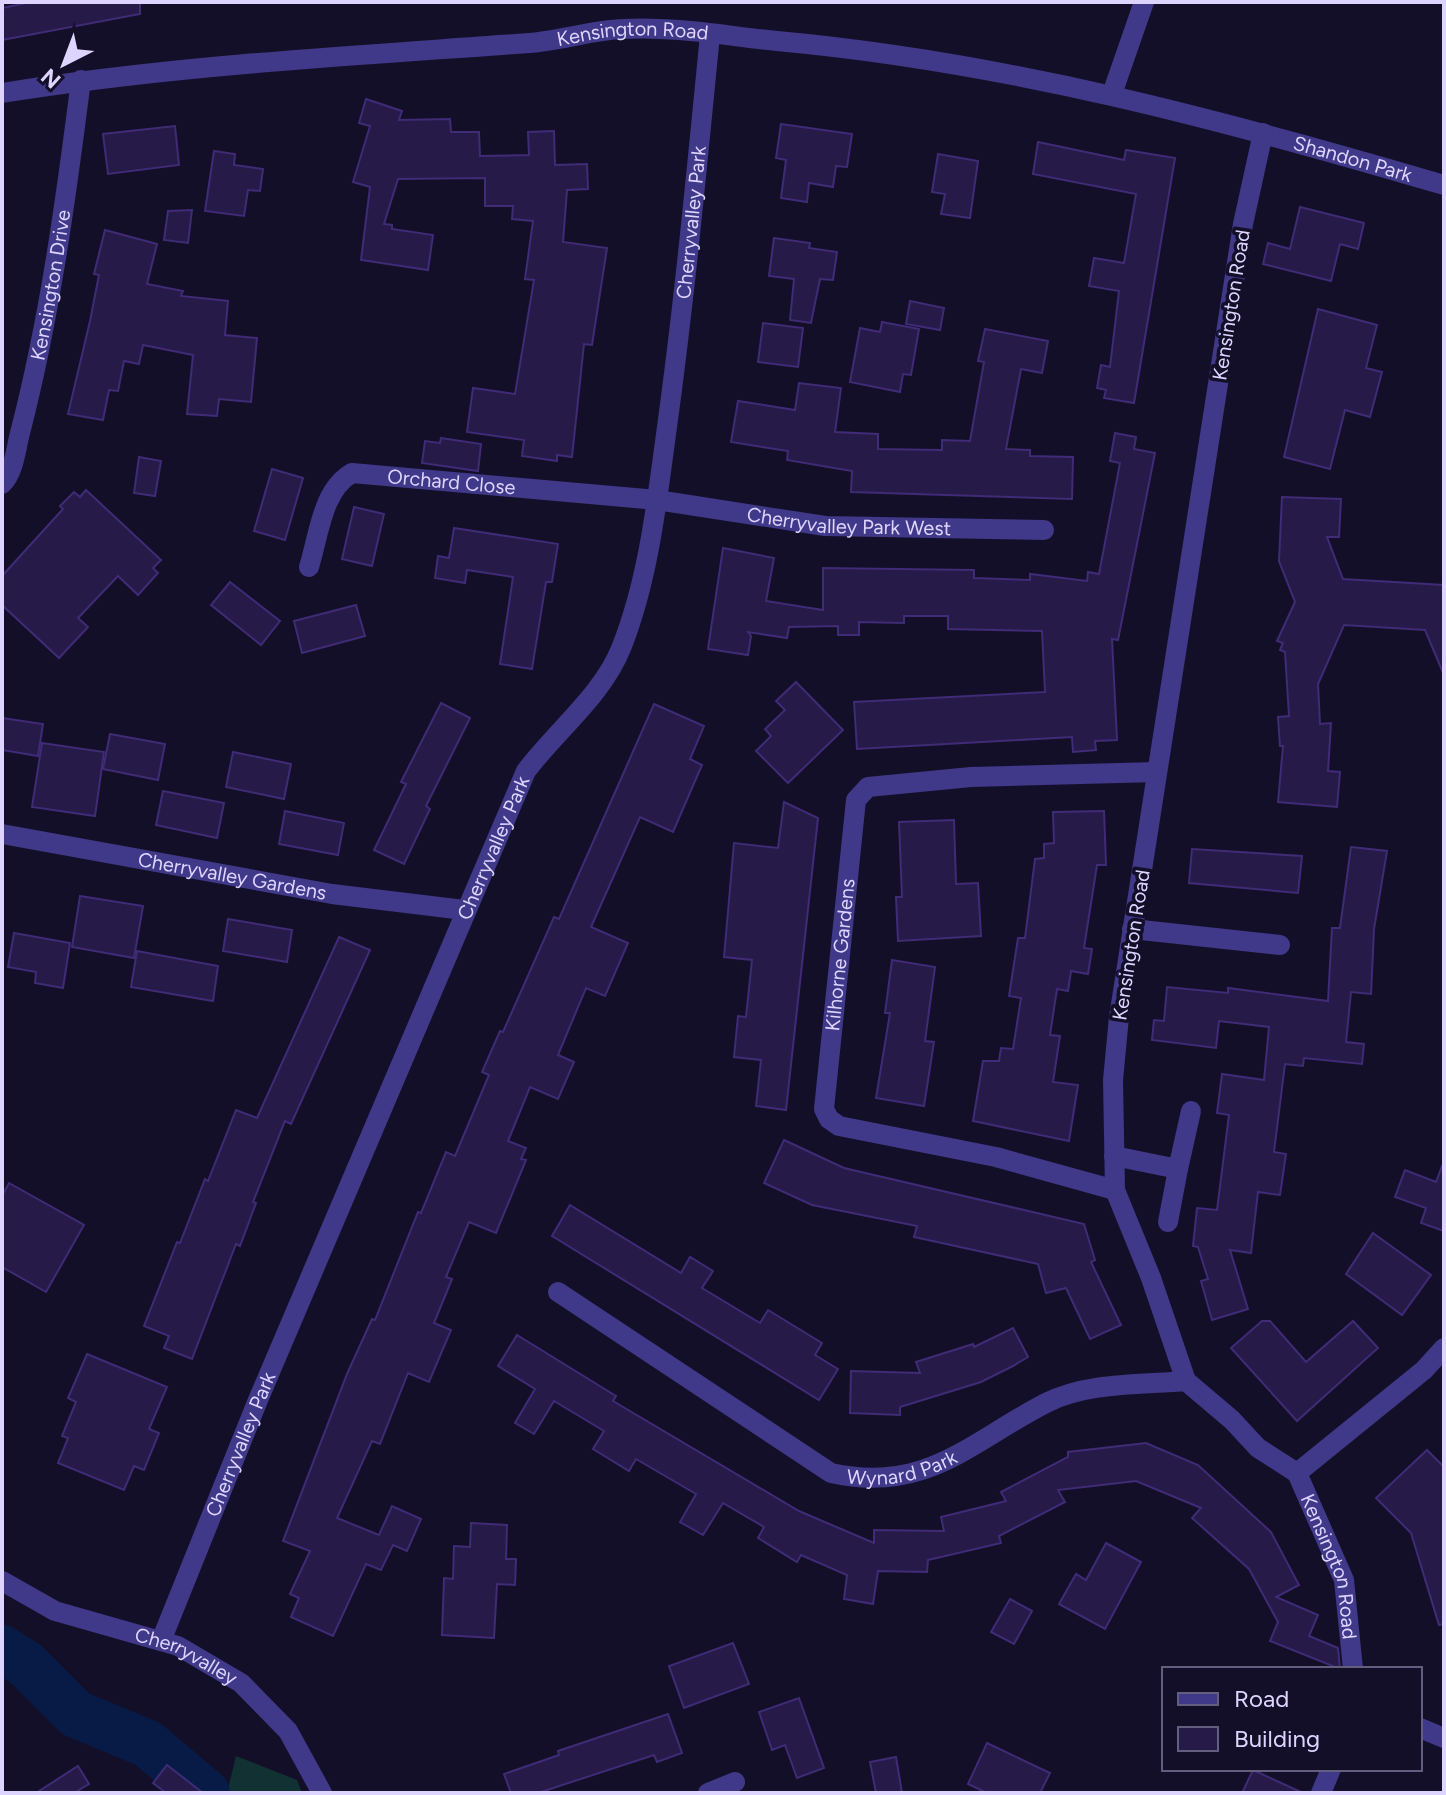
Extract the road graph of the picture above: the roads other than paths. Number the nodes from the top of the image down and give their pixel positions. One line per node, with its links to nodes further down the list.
1 (1144, 2): 5 (street)
2 (710, 35): 3 (street, Kensington Road); 5 (street, Kensington Road); 9 (street, Cherryvalley Park)
3 (81, 80): 4 (street, Kensington Road); 8 (street, Kensington Drive)
4 (2, 93)
5 (1112, 94): 6 (street, Kensington Road)
6 (1263, 133): 7 (street, Shandon Park); 12 (street, Kensington Road)
7 (1444, 185)
8 (2, 484)
9 (657, 500): 10 (street, Cherryvalley Park West); 11 (street, Orchard Close); 14 (street, Cherryvalley Park)
10 (1044, 530)
11 (309, 567)
12 (1157, 772): 15 (street, Kensington Road); 20 (street, Kilhorne Gardens)
13 (2, 834): 14 (street, Cherryvalley Gardens)
14 (464, 910): 27 (street, Cherryvalley Park)
15 (1132, 929): 16 (street); 18 (street, Kensington Road)
16 (1280, 945)
17 (1191, 1111): 19 (street)
18 (1114, 1156): 19 (street); 20 (street, Kensington Road)
19 (1178, 1169): 21 (street)
20 (1115, 1190): 24 (street, Kensington Road)
21 (1168, 1222)
22 (558, 1292): 24 (street, Wynard Park)
23 (1444, 1348): 25 (street)
24 (1186, 1381): 25 (street, Kensington Road)
25 (1297, 1473): 28 (street, Kensington Road)
26 (2, 1581): 27 (street, Cherryvalley)
27 (161, 1641): 33 (street, Cherryvalley)
28 (1353, 1667)
29 (1422, 1729): 30 (street)
30 (1444, 1738)
31 (1330, 1771): 35 (street)
32 (735, 1782): 34 (street)
33 (322, 1793)
34 (708, 1793)
35 (1321, 1793)

